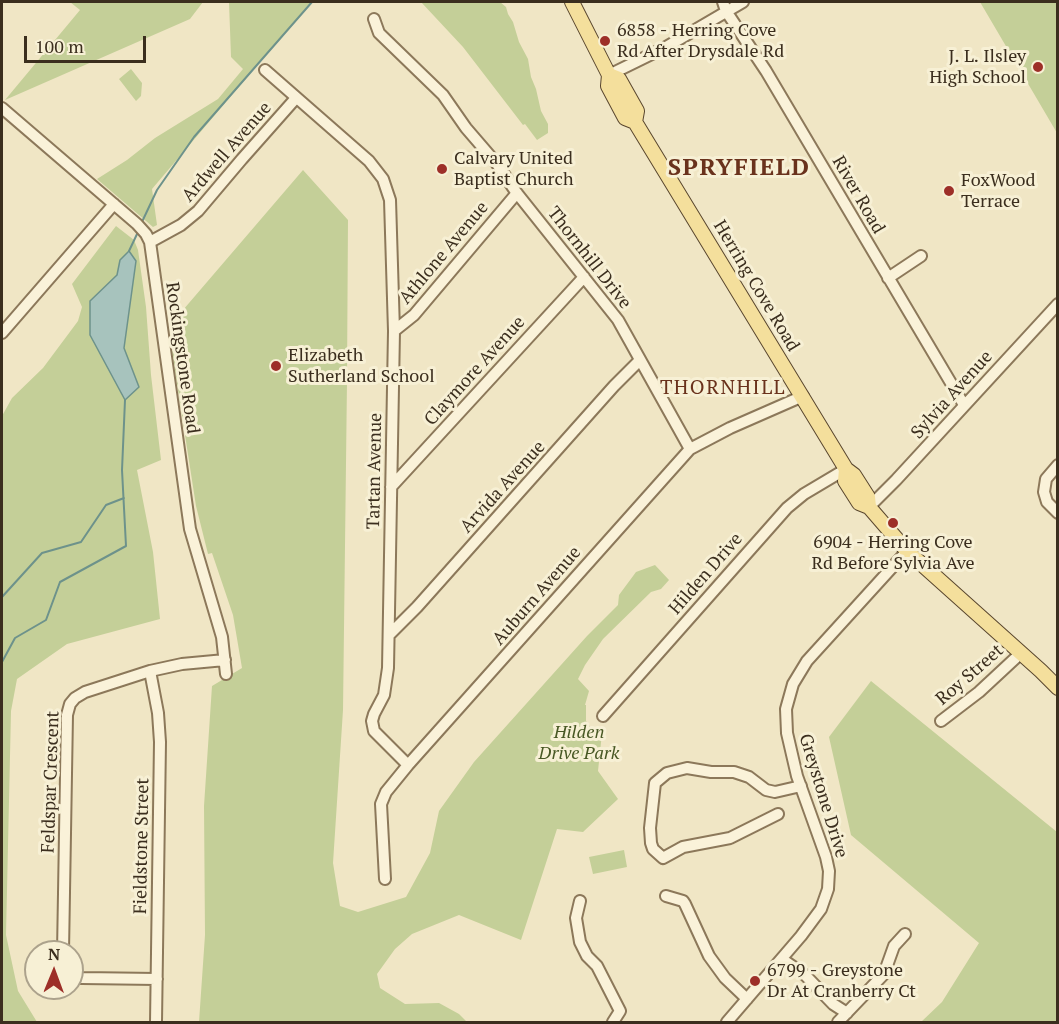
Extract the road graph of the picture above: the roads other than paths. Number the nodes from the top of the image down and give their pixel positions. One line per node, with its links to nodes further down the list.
1 (572, 2): 6 (main road, Herring Cove Road)
2 (743, 2): 3 (street)
3 (724, 6): 6 (street); 14 (street, River Road)
4 (374, 19): 9 (street, Thornhill Drive)
5 (265, 70): 7 (street, Tartan Avenue)
6 (609, 75): 19 (main road, Herring Cove Road)
7 (296, 98): 11 (street, Ardwell Avenue); 16 (street, Tartan Avenue)
8 (2, 108): 10 (street)
9 (517, 193): 13 (street, Thornhill Drive); 16 (street, Athlone Avenue)
10 (114, 204): 11 (street); 17 (street)
11 (150, 242): 30 (street, Rockingstone Road)
12 (921, 256): 14 (street)
13 (584, 276): 18 (street, Thornhill Drive); 24 (street, Claymore Avenue)
14 (888, 278): 20 (street, River Road)
15 (1058, 304): 20 (street, Sylvia Avenue)
16 (394, 331): 24 (street, Tartan Avenue)
17 (2, 333)
18 (640, 360): 21 (street, Thornhill Drive); 28 (street, Arvida Avenue)
19 (803, 396): 21 (street, Auburn Avenue); 23 (main road, Herring Cove Road)
20 (964, 405): 25 (street, Sylvia Avenue)
21 (690, 449): 36 (street, Auburn Avenue)
22 (1058, 465): 26 (street)
23 (846, 469): 25 (main road, Herring Cove Road); 34 (street, Hilden Drive)
24 (391, 488): 28 (street, Tartan Avenue)
25 (869, 507): 27 (main road, Herring Cove Road)
26 (1058, 513)
27 (907, 551): 29 (main road, Herring Cove Road); 37 (street, Greystone Drive)
28 (389, 635): 36 (street, Tartan Avenue)
29 (1021, 653): 33 (main road, Herring Cove Road); 35 (street, Roy Street)
30 (225, 660): 31 (street, Feldspar Crescent); 32 (street, Rockingstone Road)
31 (150, 671): 43 (street, Feldspar Crescent); 46 (street, Fieldstone Street)
32 (226, 674)
33 (1058, 688)
34 (603, 716)
35 (941, 721)
36 (408, 765): 39 (street, Auburn Avenue)
37 (801, 786): 38 (street); 44 (street, Greystone Drive)
38 (778, 814)
39 (385, 879)
40 (666, 896): 47 (street)
41 (580, 901): 50 (street)
42 (905, 934): 48 (street)
43 (63, 940)
44 (782, 959): 47 (street, Greystone Drive); 48 (street)
45 (84, 978): 46 (street)
46 (157, 979): 49 (street, Fieldstone Street)
47 (747, 999): 51 (street, Greystone Drive)
48 (847, 1013): 52 (street)
49 (156, 1023)
50 (614, 1023)
51 (727, 1023)
52 (838, 1023)

